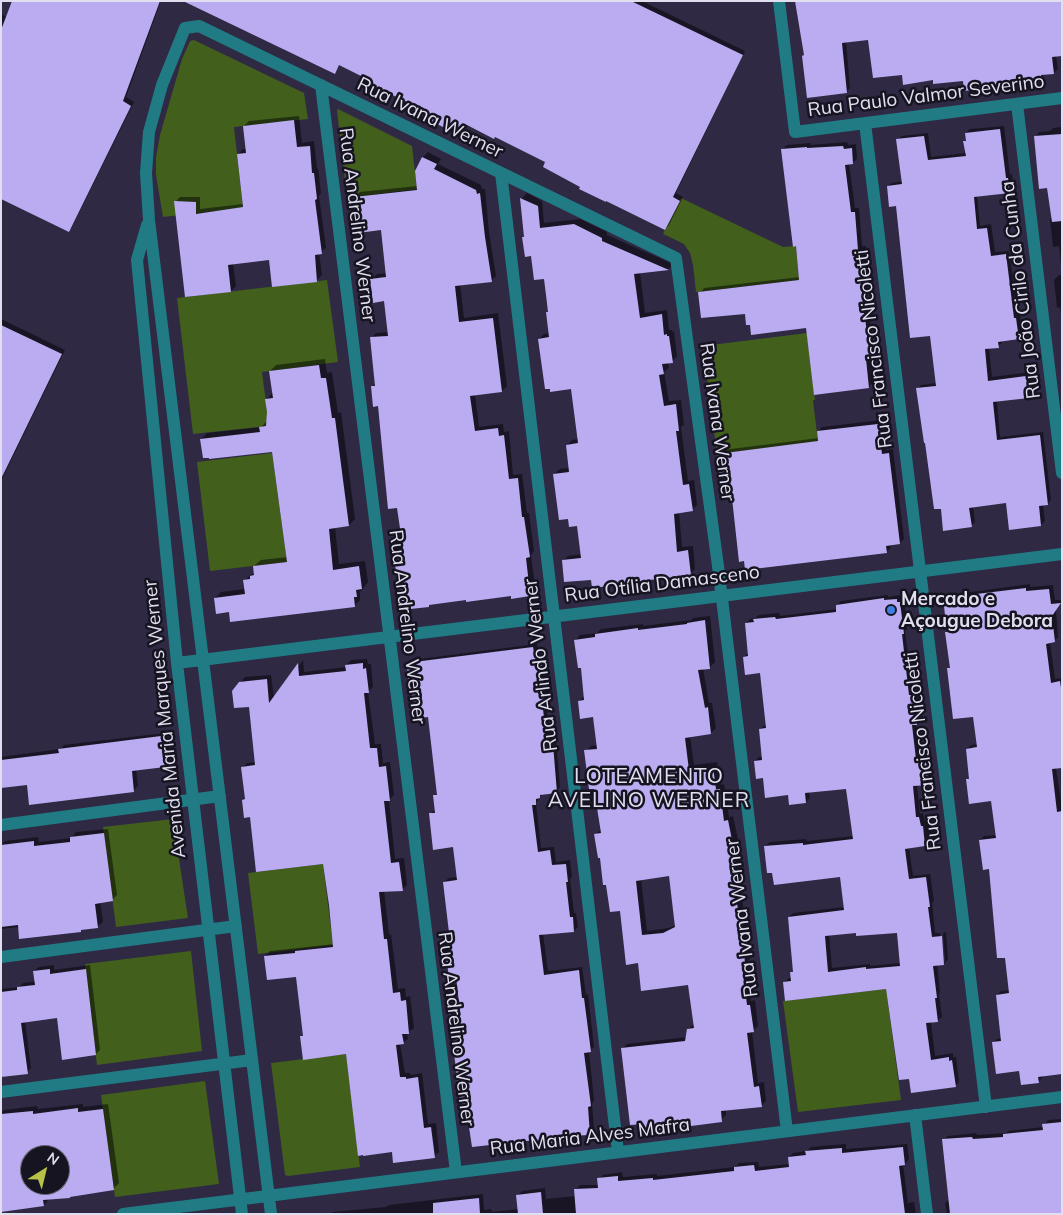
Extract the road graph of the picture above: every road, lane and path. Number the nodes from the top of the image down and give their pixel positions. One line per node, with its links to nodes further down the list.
1 (779, 1): 6 (street, Rua Paulo Valmor Severino)
2 (185, 28): 3 (street, Rua Ivana Werner); 8 (street, Avenida Maria Marques Werner)
3 (321, 85): 7 (street, Rua Ivana Werner); 14 (street, Rua Andrelino Werner)
4 (1062, 98): 5 (street, Rua Paulo Valmor Severino)
5 (1017, 104): 6 (street, Rua Paulo Valmor Severino); 9 (street, Rua João Cirilo da Cunha)
6 (865, 123): 11 (street, Rua Francisco Nicoletti)
7 (502, 173): 12 (street, Rua Ivana Werner); 13 (street, Rua Arlindo Werner)
8 (149, 220): 15 (street, Avenida Maria Marques Werner); 16 (street, Avenida Maria Marques Werner)
9 (1062, 472)
10 (1062, 554): 11 (street, Rua Otília Damasceno)
11 (920, 571): 12 (street, Rua Otília Damasceno); 27 (street, Rua Francisco Nicoletti)
12 (721, 595): 13 (street, Rua Otília Damasceno); 29 (street, Rua Ivana Werner)
13 (554, 616): 14 (street, Rua Otília Damasceno); 30 (street, Rua Arlindo Werner)
14 (389, 636): 15 (street, Rua Otília Damasceno); 31 (street, Rua Andrelino Werner)
15 (203, 659): 16 (street, Rua Otília Damasceno); 17 (street, Avenida Maria Marques Werner)
16 (177, 663): 18 (street, Avenida Maria Marques Werner)
17 (220, 796): 18 (street); 20 (street, Avenida Maria Marques Werner)
18 (193, 800): 19 (street); 21 (street, Avenida Maria Marques Werner)
19 (1, 825)
20 (236, 926): 21 (street); 23 (street, Avenida Maria Marques Werner)
21 (208, 931): 22 (street); 24 (street, Avenida Maria Marques Werner)
22 (1, 957)
23 (252, 1060): 24 (street); 32 (street, Avenida Maria Marques Werner)
24 (224, 1064): 25 (street); 33 (street, Avenida Maria Marques Werner)
25 (1, 1092)
26 (1062, 1097): 27 (street, Rua Maria Alves Mafra)
27 (986, 1107): 28 (street, Rua Maria Alves Mafra)
28 (916, 1115): 29 (street, Rua Maria Alves Mafra); 37 (street)
29 (787, 1131): 30 (street, Rua Maria Alves Mafra)
30 (618, 1152): 31 (street, Rua Maria Alves Mafra)
31 (456, 1172): 32 (street, Rua Maria Alves Mafra)
32 (269, 1196): 33 (street, Rua Maria Alves Mafra); 36 (street, Avenida Maria Marques Werner)
33 (240, 1200): 34 (street, Rua Maria Alves Mafra); 35 (street, Avenida Maria Marques Werner)
34 (122, 1214)
35 (242, 1214)
36 (271, 1214)
37 (927, 1214)

